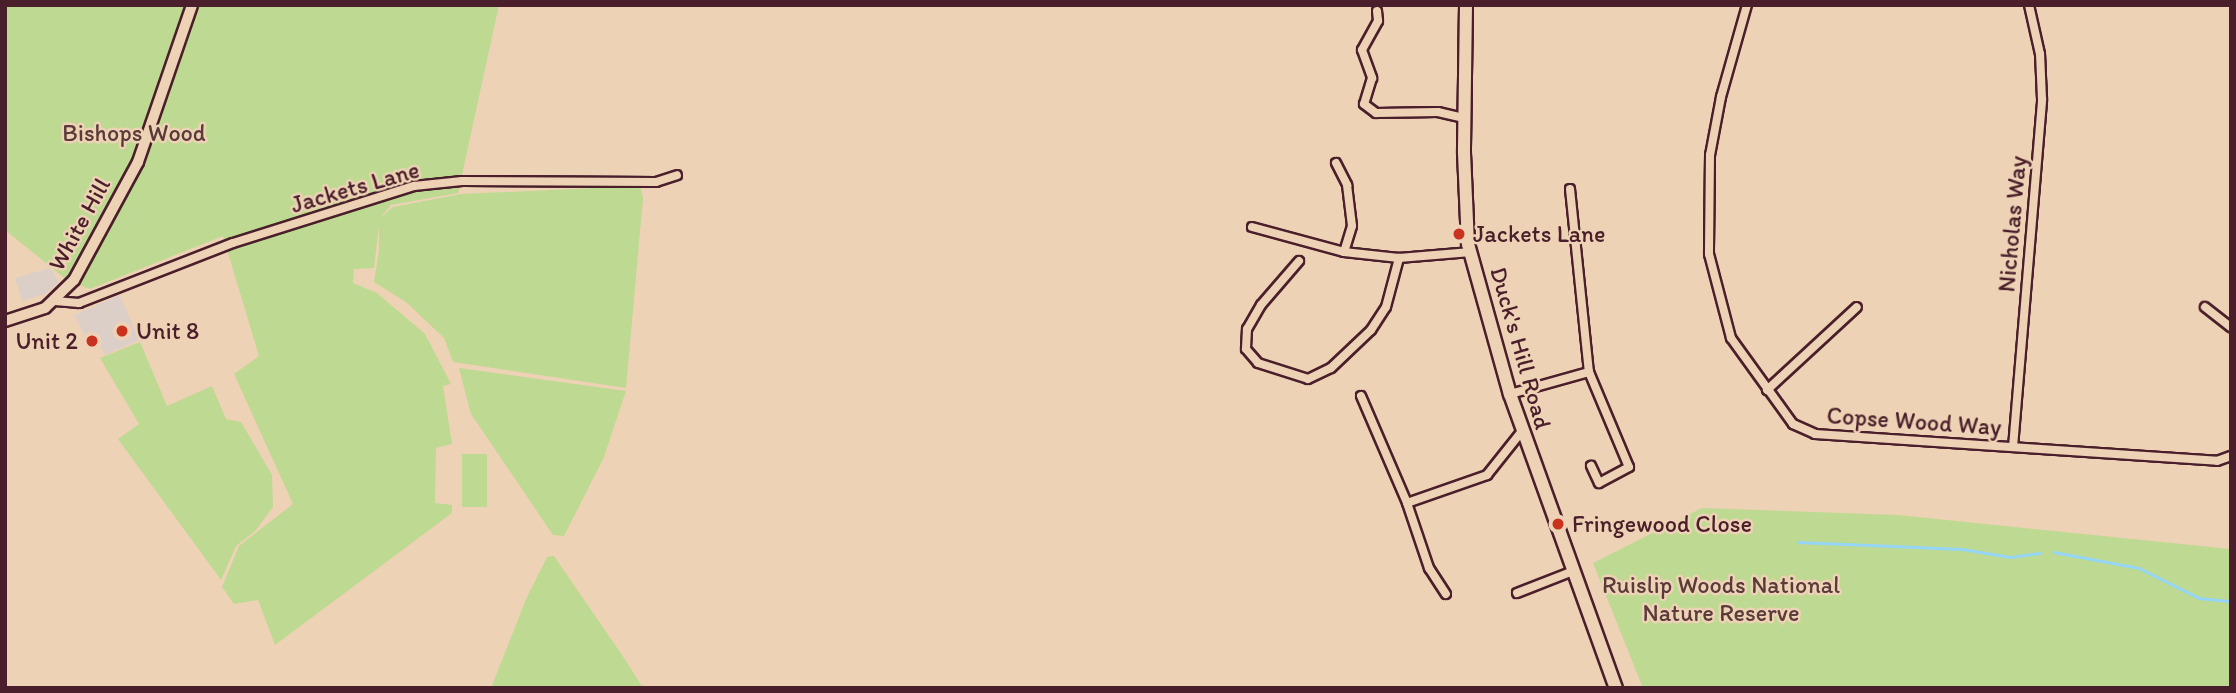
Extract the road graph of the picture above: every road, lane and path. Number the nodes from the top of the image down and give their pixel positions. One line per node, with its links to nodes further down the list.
1 (192, 5): 15 (street, White Hill)
2 (1466, 5): 6 (main road, Duck's Hill Road)
3 (1748, 5): 21 (street, Copse Wood Way)
4 (2029, 5): 25 (street, Nicholas Way)
5 (1377, 11): 6 (street)
6 (1465, 118): 12 (main road, Duck's Hill Road)
7 (1336, 163): 11 (street)
8 (677, 175): 15 (street, Jackets Lane)
9 (1570, 189): 20 (street)
10 (1252, 227): 11 (street)
11 (1344, 252): 13 (street)
12 (1471, 252): 13 (street); 22 (main road, Duck's Hill Road)
13 (1399, 258): 14 (street)
14 (1299, 261)
15 (55, 302): 18 (street)
16 (1857, 307): 21 (street)
17 (2204, 307): 19 (street)
18 (5, 321)
19 (2231, 327)
20 (1589, 372): 22 (street); 27 (street)
21 (1767, 390): 25 (street, Copse Wood Way)
22 (1510, 394): 24 (main road, Duck's Hill Road)
23 (1361, 396): 28 (street)
24 (1522, 430): 28 (street); 29 (main road, Duck's Hill Road)
25 (2013, 447): 26 (street, Copse Wood Way)
26 (2230, 457)
27 (1591, 466)
28 (1407, 503): 31 (street)
29 (1573, 571): 30 (street); 32 (main road, Duck's Hill Road)
30 (1517, 593)
31 (1446, 594)
32 (1616, 688)

